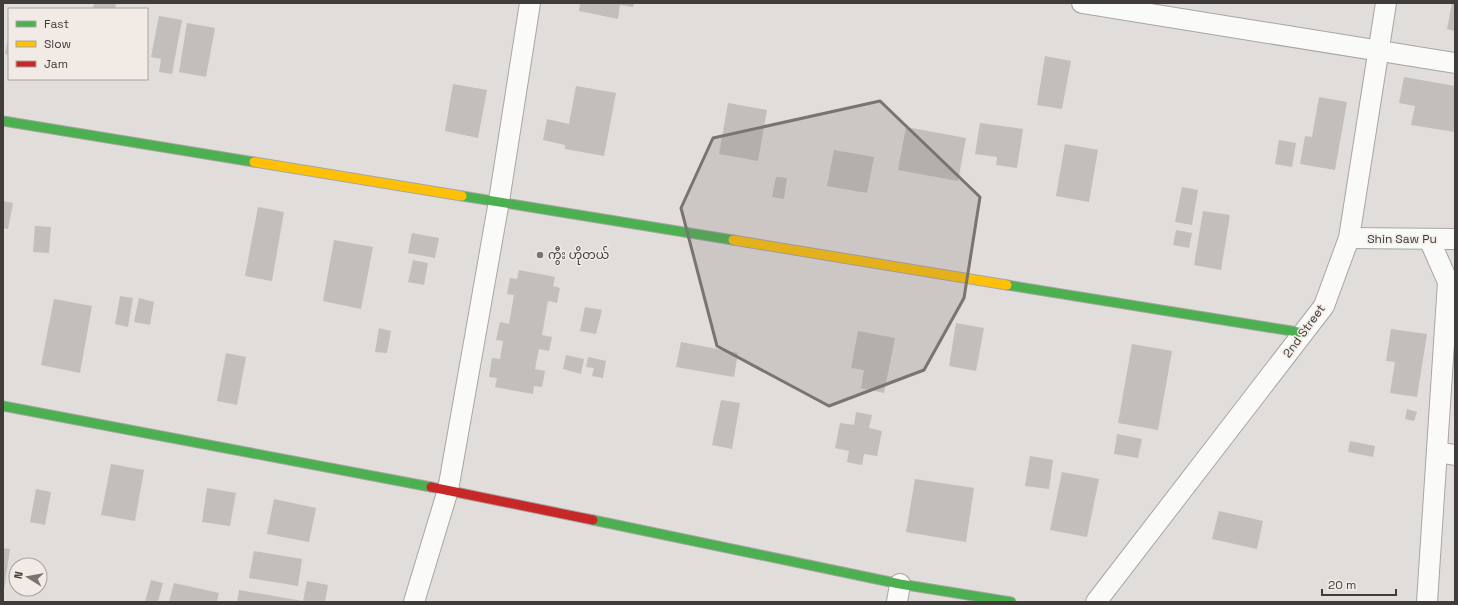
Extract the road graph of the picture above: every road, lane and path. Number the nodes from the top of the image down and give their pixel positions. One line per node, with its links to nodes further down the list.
1 (530, 3): 7 (street)
2 (1082, 3): 4 (street)
3 (1386, 3): 4 (street, 2nd Street)
4 (1378, 51): 5 (street); 8 (street, 2nd Street)
5 (1455, 63)
6 (3, 121): 7 (street)
7 (499, 201): 11 (street); 14 (street)
8 (1349, 238): 9 (street, Shin Saw Pu); 11 (street, 2nd Street)
9 (1430, 239): 10 (street, Shin Saw Pu); 13 (street)
10 (1455, 239)
11 (1304, 333): 18 (street, 2nd Street)
12 (3, 406): 14 (street)
13 (1446, 454): 19 (street)
14 (448, 490): 15 (street); 16 (street)
15 (899, 593): 17 (street)
16 (414, 602)
17 (1012, 602)
18 (1096, 602)
19 (1427, 602)

